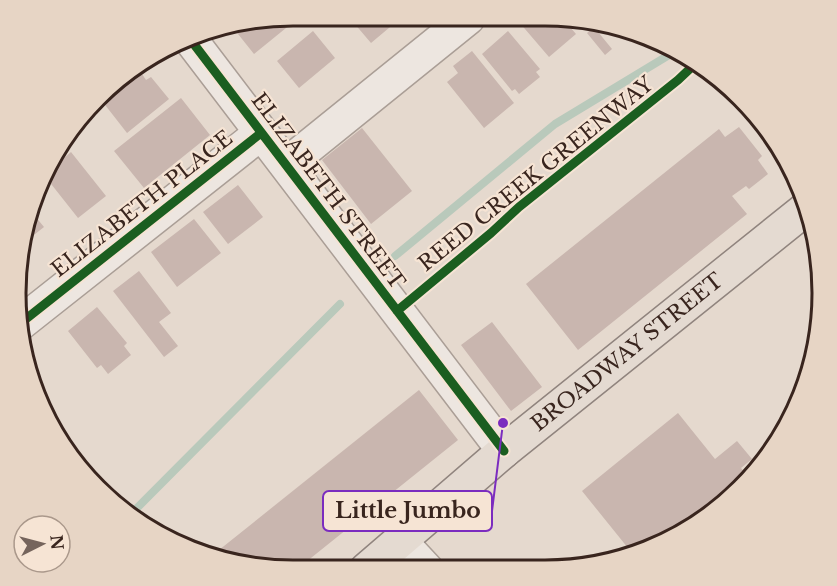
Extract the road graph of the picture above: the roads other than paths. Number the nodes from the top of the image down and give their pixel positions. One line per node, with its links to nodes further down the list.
1 (458, 26): 4 (street)
2 (194, 45): 3 (street, ELIZABETH STREET)
3 (261, 133): 4 (street, ELIZABETH STREET); 6 (street, ELIZABETH PLACE)
4 (286, 165): 7 (street, ELIZABETH STREET)
5 (799, 214): 7 (main road, BROADWAY STREET)
6 (27, 318)
7 (504, 451): 8 (main road, BROADWAY STREET)
8 (400, 541): 9 (main road, BROADWAY STREET); 10 (street)
9 (378, 560)
10 (418, 560)

